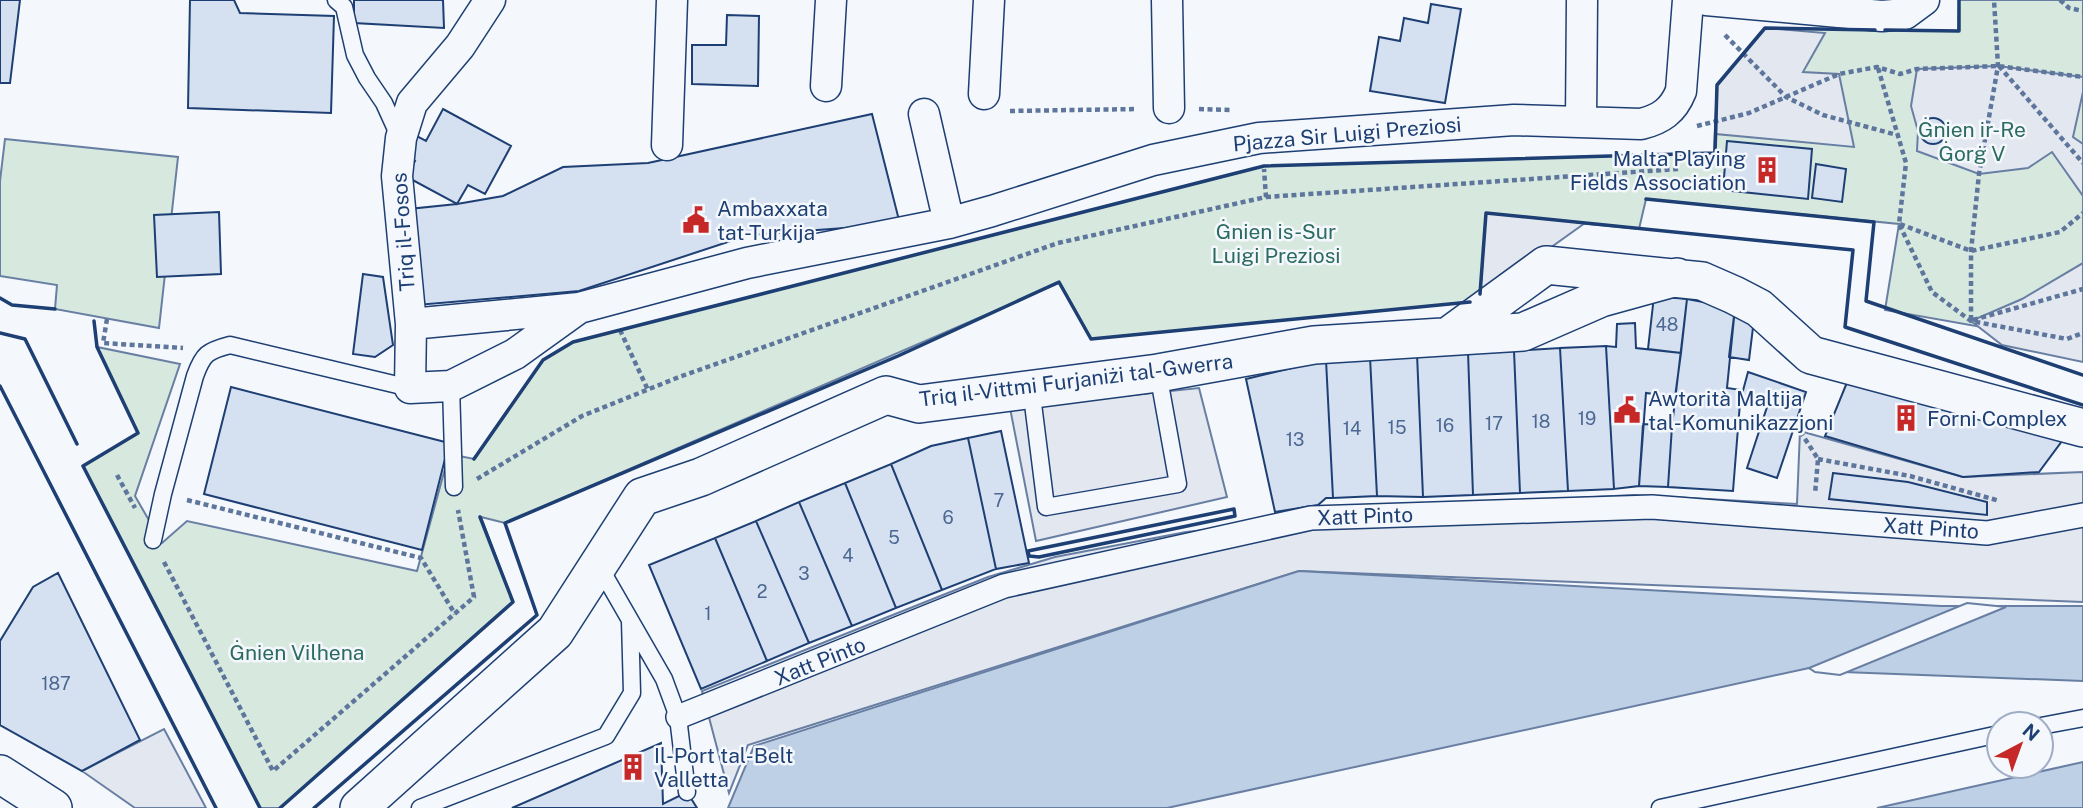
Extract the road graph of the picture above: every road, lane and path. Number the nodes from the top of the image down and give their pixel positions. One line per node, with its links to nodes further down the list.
1 (336, 0): 25 (lane)
2 (490, 0): 25 (street, Triq il-Fosos)
3 (672, 0): 27 (street)
4 (831, 0): 17 (street)
5 (989, 0): 19 (street)
6 (1167, 0): 20 (street)
7 (1582, 0): 23 (street)
8 (1688, 0): 21 (street)
9 (1994, 0): 14 (path)
10 (2060, 0): 12 (path)
11 (1924, 1): 13 (street)
12 (2083, 11)
13 (1712, 14): 18 (path)
14 (1998, 66): 15 (path); 16 (path); 28 (path); 34 (path)
15 (1877, 67): 18 (path); 24 (path)
16 (2083, 77)
17 (826, 86)
18 (1786, 97): 21 (path); 24 (path)
19 (991, 103): 20 (path)
20 (1169, 108)
21 (1669, 112): 23 (street, Pjazza Sir Luigi Preziosi)
22 (924, 114): 32 (street)
23 (1581, 122): 26 (street, Pjazza Sir Luigi Preziosi)
24 (1898, 135): 33 (path)
25 (401, 138): 40 (street, Triq il-Fosos)
26 (1259, 138): 30 (path); 32 (street, Pjazza Sir Luigi Preziosi)
27 (667, 145)
28 (2083, 163)
29 (1678, 169): 30 (path)
30 (1266, 197): 48 (path)
31 (2083, 213): 34 (path)
32 (948, 223): 37 (street, Pjazza Sir Luigi Preziosi)
33 (1899, 224): 34 (path); 39 (path)
34 (1971, 251): 39 (path)
35 (1677, 278): 42 (street, Triq il-Vittmi Furjaniżi tal-Gwerra); 42 (street, Triq il-Vittmi Furjaniżi tal-Gwerra); 50 (street, Triq il-Vittmi Furjaniżi tal-Gwerra)
36 (2083, 289): 39 (path)
37 (592, 304): 40 (street, Pjazza Sir Luigi Preziosi); 45 (street, Pjazza Sir Luigi Preziosi); 48 (path)
38 (107, 319): 43 (path)
39 (1971, 321): 41 (path)
40 (411, 324): 46 (street)
41 (2083, 333)
42 (1450, 335): 44 (street, Triq il-Vittmi Furjaniżi tal-Gwerra)
43 (212, 350): 46 (lane); 53 (lane)
44 (1158, 373): 47 (street, Triq il-Vittmi Furjaniżi tal-Gwerra); 47 (lane)
45 (451, 386): 46 (street, Pjazza Sir Luigi Preziosi); 52 (lane)
46 (410, 387)
47 (1031, 388): 57 (street, Triq il-Vittmi Furjaniżi tal-Gwerra)
48 (648, 390): 52 (path)
49 (1794, 426): 55 (path)
50 (2083, 428)
51 (117, 475): 56 (path)
52 (454, 487): 58 (path)
53 (163, 494): 56 (lane); 58 (path)
54 (2083, 515): 55 (street, Xatt Pinto)
55 (2040, 523): 60 (street, Xatt Pinto)
56 (153, 540): 58 (path)
57 (599, 566): 59 (lane); 67 (street, Triq il-Vittmi Furjaniżi tal-Gwerra)
58 (455, 614)
59 (630, 620): 60 (lane); 68 (lane)
60 (678, 717): 65 (lane)
61 (2083, 718): 62 (lane)
62 (2055, 723)
63 (1985, 737): 69 (lane)
64 (0, 774): 66 (street)
65 (687, 792)
66 (53, 808)
67 (359, 808)
68 (420, 808)
69 (1660, 808)

